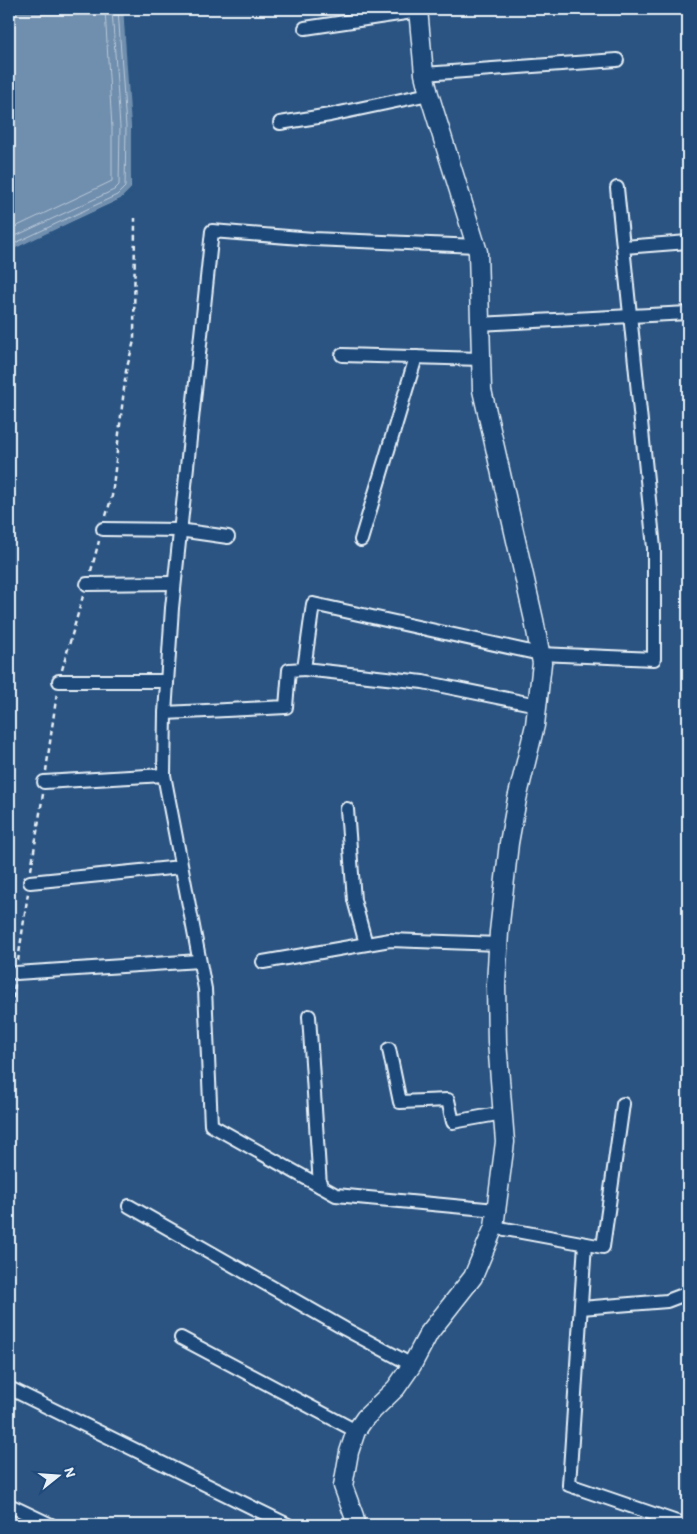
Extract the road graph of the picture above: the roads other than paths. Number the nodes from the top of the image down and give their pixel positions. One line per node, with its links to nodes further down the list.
1 (418, 10): 2 (street); 4 (street)
2 (305, 28)
3 (617, 60): 4 (street)
4 (424, 74): 5 (street)
5 (429, 94): 6 (street); 9 (street)
6 (280, 123)
7 (617, 188): 10 (street)
8 (688, 242): 10 (street)
9 (477, 246): 13 (street); 18 (street)
10 (624, 247): 12 (street)
11 (688, 313): 12 (street)
12 (631, 316): 13 (street); 23 (street)
13 (479, 324): 16 (street)
14 (342, 355): 15 (street)
15 (416, 357): 16 (street); 20 (street)
16 (481, 359): 23 (street)
17 (103, 528): 18 (street)
18 (180, 530): 19 (street); 21 (street)
19 (228, 537)
20 (361, 540)
21 (174, 583): 22 (street); 25 (street)
22 (87, 584)
23 (540, 654): 24 (street); 27 (street)
24 (304, 669): 27 (street); 28 (street)
25 (167, 681): 26 (street); 28 (street)
26 (59, 682)
27 (537, 705): 35 (street)
28 (165, 713): 29 (street)
29 (164, 775): 30 (street); 32 (street)
30 (44, 782)
31 (347, 809): 34 (street)
32 (181, 867): 33 (street); 36 (street)
33 (30, 882)
34 (366, 944): 35 (street); 37 (street)
35 (499, 944): 42 (street)
36 (199, 961): 38 (street); 43 (street)
37 (263, 962)
38 (16, 973)
39 (309, 1016): 43 (street)
40 (389, 1049): 42 (street)
41 (623, 1104): 46 (street)
42 (503, 1113): 45 (street)
43 (320, 1186): 45 (street)
44 (129, 1206): 50 (street)
45 (495, 1219): 46 (street); 50 (street)
46 (585, 1244): 48 (street)
47 (688, 1293): 48 (street)
48 (581, 1308): 54 (street)
49 (181, 1338): 52 (street)
50 (412, 1364): 52 (street)
51 (9, 1388): 56 (street)
52 (356, 1430): 57 (street)
53 (9, 1505): 55 (street)
54 (688, 1524)
55 (51, 1525)
56 (288, 1525)
57 (355, 1525)

